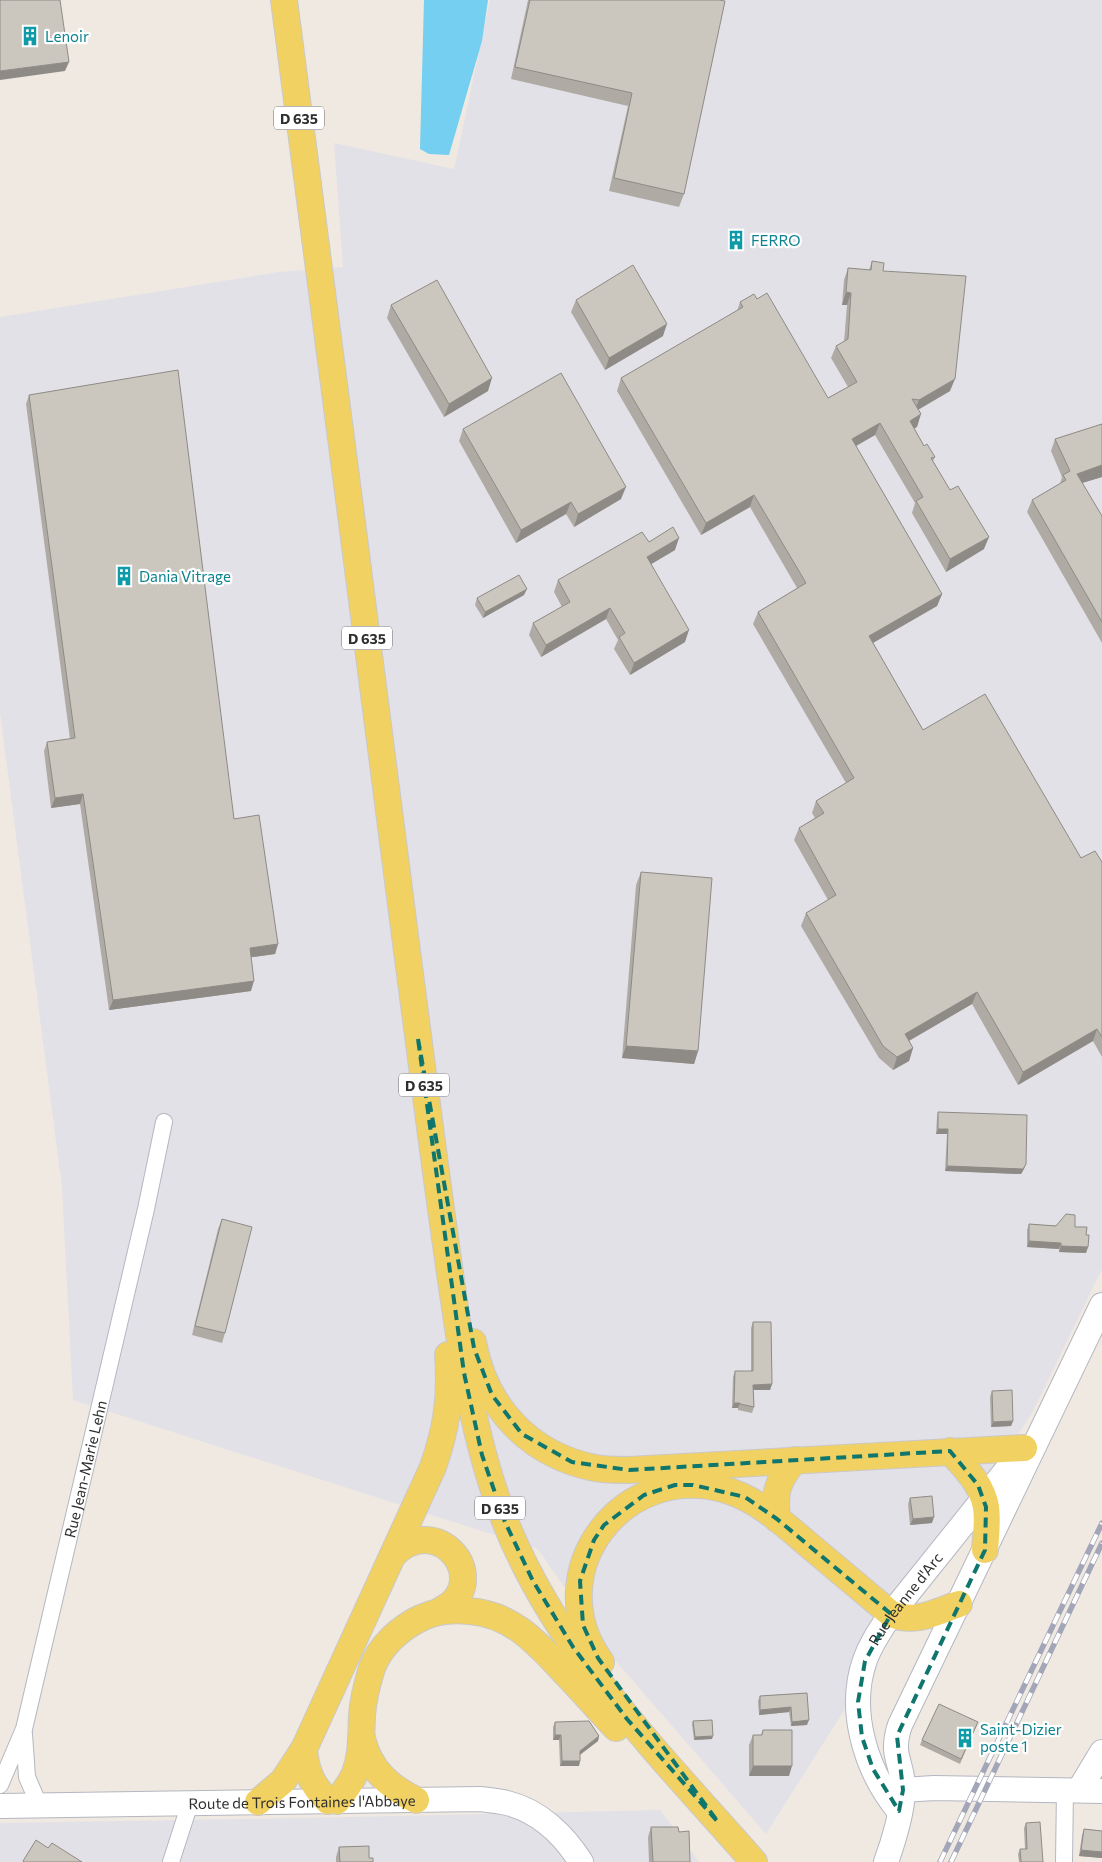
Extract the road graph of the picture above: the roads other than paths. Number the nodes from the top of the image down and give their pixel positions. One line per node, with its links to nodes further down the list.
1 (284, 0): 2 (main road, D 635)
2 (418, 1039): 4 (main road, D 635); 9 (main road)
3 (164, 1122): 17 (street, Rue Jean-Marie Lehn)
4 (430, 1130): 13 (main road); 30 (main road, D 635)
5 (1102, 1305): 6 (main road, Rue Jeanne d'Arc)
6 (1050, 1412): 7 (main road, Rue Jeanne d'Arc); 12 (main road, Rue Jeanne d'Arc)
7 (1024, 1448): 8 (main road); 10 (main road, Rue Jeanne d'Arc)
8 (950, 1451): 9 (main road); 10 (main road)
9 (794, 1460): 11 (main road)
10 (984, 1498): 12 (main road); 16 (main road, Rue Jeanne d'Arc)
11 (777, 1519): 16 (main road); 30 (main road)
12 (985, 1550): 14 (main road, Rue Jeanne d'Arc)
13 (393, 1555): 15 (main road); 19 (main road)
14 (959, 1604): 16 (main road); 25 (main road, Rue Jeanne d'Arc)
15 (440, 1611): 18 (main road); 33 (main road)
16 (892, 1614): 25 (main road, Rue Jeanne d'Arc)
17 (24, 1730): 21 (street, Rue Jean-Marie Lehn); 28 (street, Rue Jean-Marie Lehn)
18 (362, 1738): 23 (main road); 24 (main road)
19 (304, 1750): 24 (main road); 26 (main road)
20 (1102, 1752): 22 (main road)
21 (0, 1785)
22 (1082, 1790): 25 (main road); 35 (street)
23 (416, 1800): 24 (main road, Route de Trois Fontaines l'Abbaye); 32 (main road, Route de Trois Fontaines l'Abbaye)
24 (332, 1801): 26 (main road, Route de Trois Fontaines l'Abbaye)
25 (901, 1801): 34 (main road)
26 (258, 1802): 27 (main road, Route de Trois Fontaines l'Abbaye)
27 (190, 1803): 28 (main road, Route de Trois Fontaines l'Abbaye); 31 (street)
28 (39, 1805): 29 (main road, Route de Trois Fontaines l'Abbaye)
29 (0, 1806)
30 (718, 1822): 33 (main road, D 635)
31 (171, 1862)
32 (581, 1862)
33 (753, 1862)
34 (886, 1862)
35 (1064, 1862)

